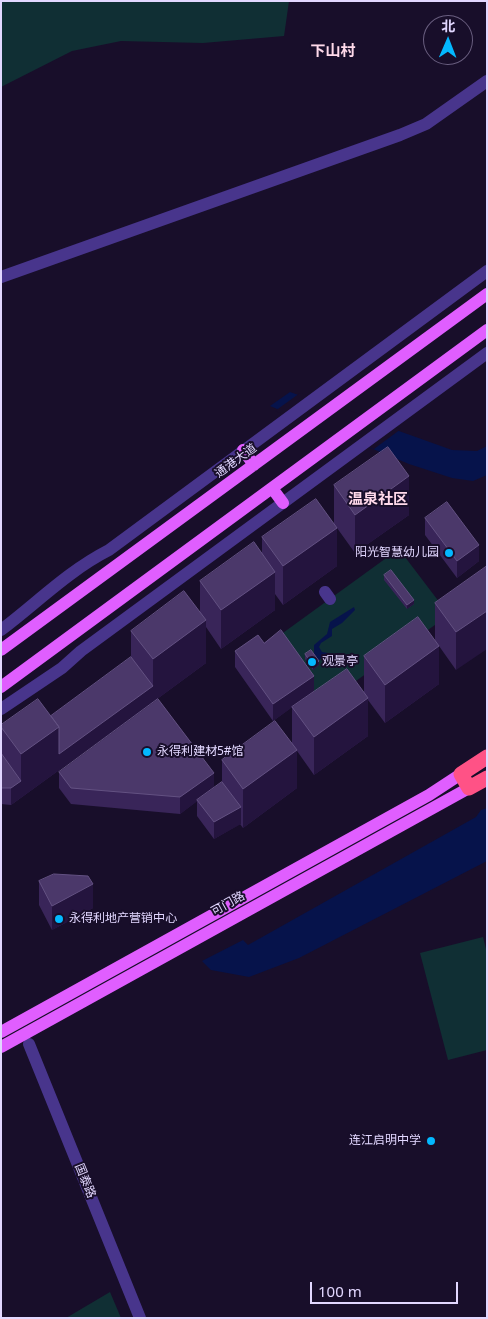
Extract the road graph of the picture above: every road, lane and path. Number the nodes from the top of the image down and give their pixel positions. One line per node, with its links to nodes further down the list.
1 (487, 81): 3 (street)
2 (487, 271): 7 (street)
3 (1, 277)
4 (487, 294): 8 (main road, 通港大道)
5 (487, 330): 9 (main road)
6 (487, 353): 10 (street)
7 (243, 450): 8 (main road); 11 (street)
8 (254, 464): 12 (main road, 通港大道)
9 (272, 488): 10 (main road); 13 (main road)
10 (283, 503): 14 (street)
11 (1, 630)
12 (1, 650)
13 (1, 687)
14 (1, 709)
15 (487, 757): 16 (highway)
16 (461, 774): 18 (highway); 19 (main road, 可门路)
17 (487, 778): 18 (highway)
18 (469, 788): 21 (main road, 可门路)
19 (1, 1032)
20 (29, 1044): 22 (street, 国泰路)
21 (1, 1047)
22 (140, 1318)

